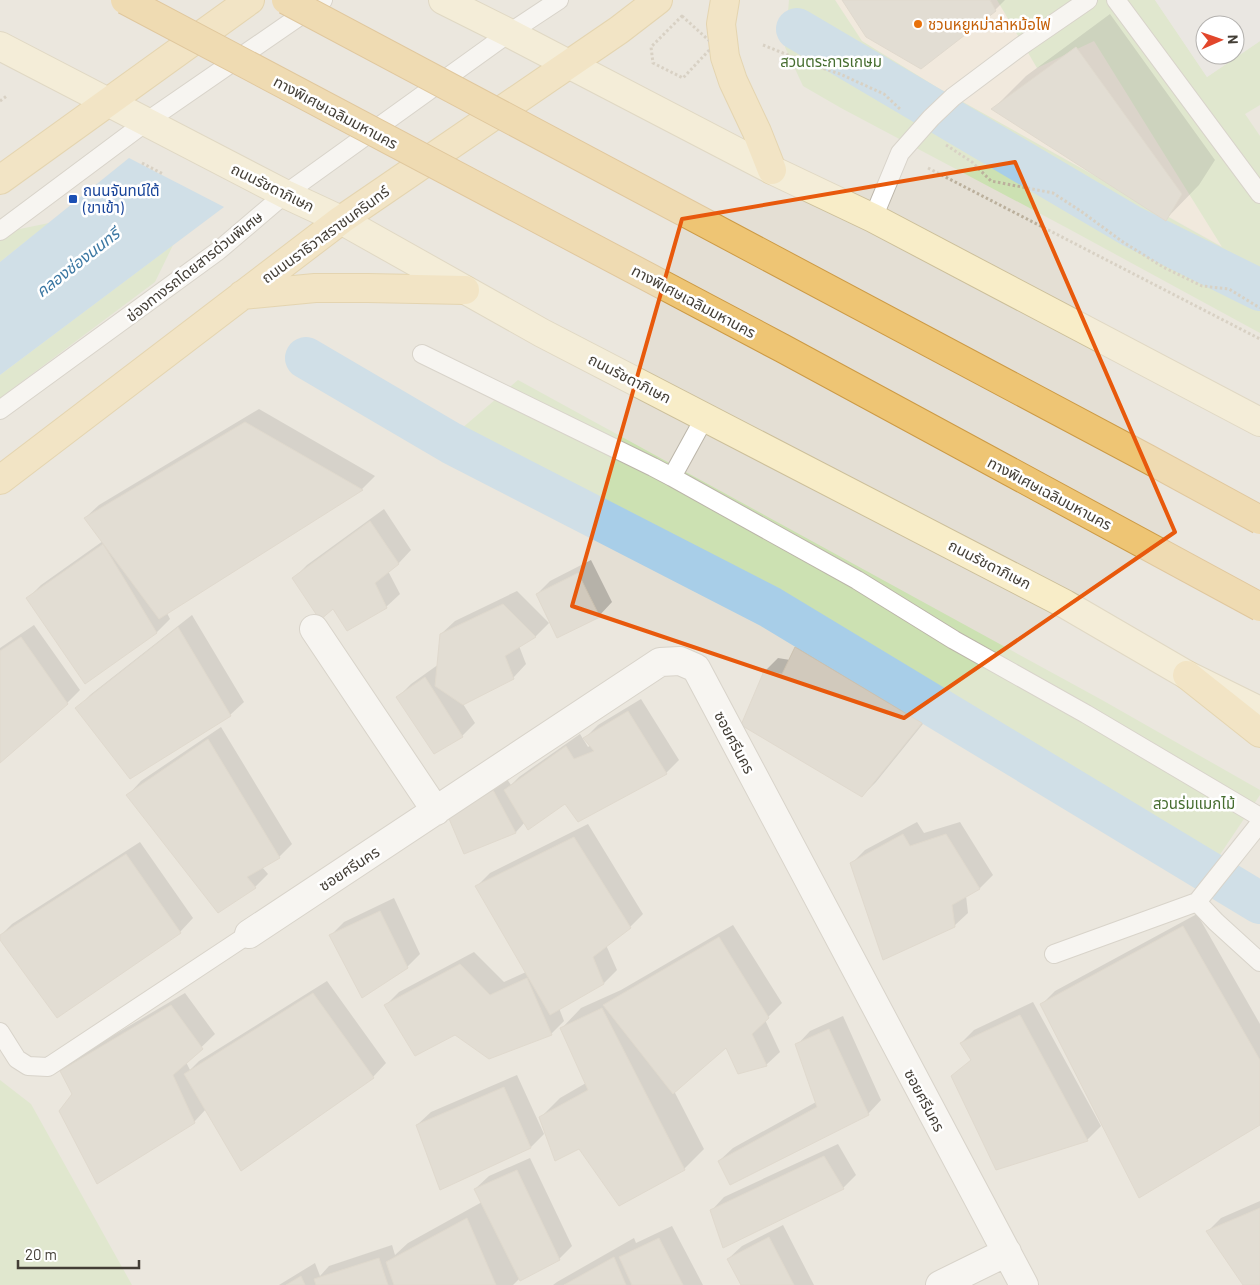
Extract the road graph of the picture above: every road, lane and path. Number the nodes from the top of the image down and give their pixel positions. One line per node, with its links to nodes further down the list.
1 (125, 0): 42 (highway, ทางพิเศษเฉลิมมหานคร, bridge)
2 (250, 0): 18 (main road)
3 (286, 0): 41 (highway, bridge)
4 (323, 0): 19 (lane)
5 (443, 0): 11 (main road)
6 (558, 0): 11 (lane, ช่องทางรถโดยสารด่วนพิเศษ)
7 (658, 0): 15 (main road, ถนนนราธิวาสราชนครินทร์)
8 (725, 0): 23 (main road)
9 (1088, 0): 20 (lane)
10 (1116, 0): 27 (lane)
11 (509, 33): 15 (main road); 26 (lane, ช่องทางรถโดยสารด่วนพิเศษ)
12 (714, 44): 12 (path)
13 (0, 46): 18 (main road, ถนนรัชดาภิเษก)
14 (763, 46): 20 (path)
15 (569, 64): 23 (main road); 29 (main road, ถนนนราธิวาสราชนครินทร์)
16 (8, 95): 17 (path)
17 (0, 101)
18 (107, 102): 19 (main road, ถนนรัชดาภิเษก); 25 (main road)
19 (146, 122): 26 (main road, ถนนรัชดาภิเษก); 30 (lane)
20 (926, 123): 21 (lane); 33 (path)
21 (900, 153): 28 (lane); 34 (path)
22 (136, 160): 24 (path)
23 (772, 170): 28 (main road)
24 (170, 177)
25 (0, 180)
26 (285, 194): 29 (main road, ถนนรัชดาภิเษก); 36 (lane, ช่องทางรถโดยสารด่วนพิเศษ)
27 (1260, 194)
28 (873, 218): 38 (main road)
29 (340, 220): 31 (main road, ถนนรัชดาภิเษก); 32 (main road, ถนนนราธิวาสราชนครินทร์)
30 (0, 231)
31 (465, 290): 32 (main road); 37 (main road, ถนนรัชดาภิเษก)
32 (242, 296): 40 (main road, ถนนนราธิวาสราชนครินทร์)
33 (1260, 308)
34 (1260, 339)
35 (422, 354): 39 (lane)
36 (0, 410)
37 (705, 417): 39 (lane); 44 (main road, ถนนรัชดาภิเษก)
38 (1260, 422)
39 (672, 478): 48 (lane)
40 (0, 480)
41 (1260, 520)
42 (1260, 607)
43 (314, 629): 47 (street)
44 (1187, 676): 45 (main road, ถนนรัชดาภิเษก); 46 (main road)
45 (1260, 710)
46 (1260, 733)
47 (436, 811): 51 (street, ซอยศรีนคร); 55 (street, ซอยศรีนคร)
48 (1260, 817)
49 (1260, 823): 50 (lane)
50 (1202, 896): 52 (lane); 53 (lane)
51 (249, 934): 54 (lane)
52 (1054, 954)
53 (1260, 962)
54 (0, 1032)
55 (1006, 1252): 56 (street); 57 (street, ซอยศรีนคร)
56 (940, 1285)
57 (1024, 1285)

